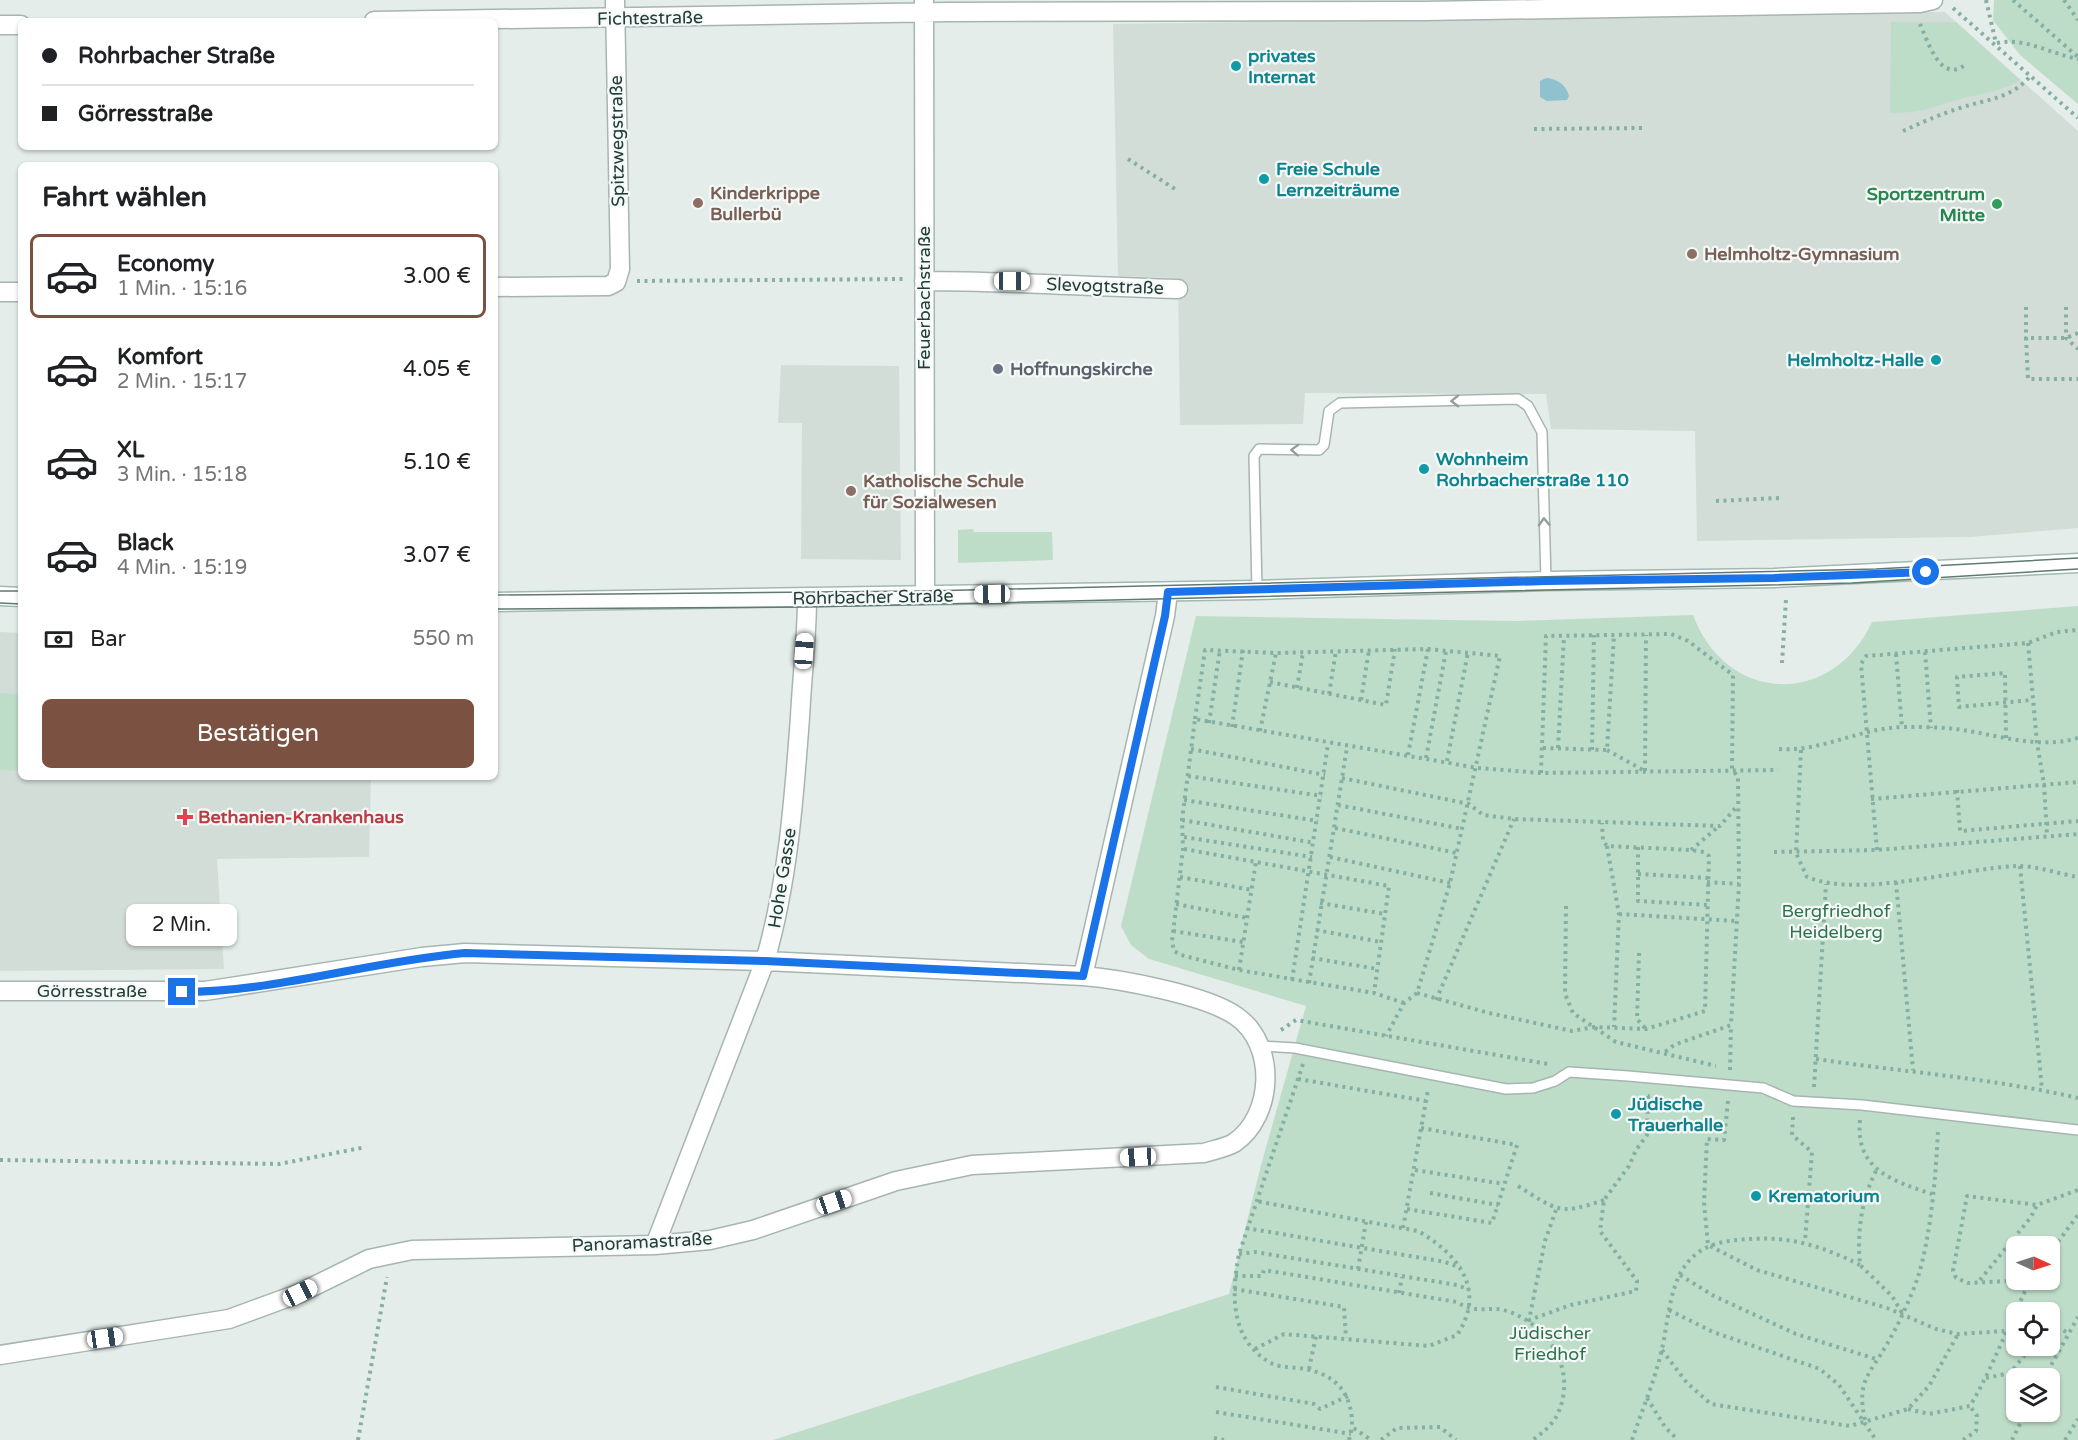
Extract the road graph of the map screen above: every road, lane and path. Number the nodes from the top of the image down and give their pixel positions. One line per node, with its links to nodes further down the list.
1 (615, 0): 9 (street, Spitzwegstraße)
2 (1986, 0): 14 (path)
3 (2013, 0): 15 (path)
4 (2064, 0): 11 (path)
5 (1928, 1): 6 (street, Fichtestraße); 14 (path); 16 (path)
6 (1603, 4): 8 (street, Fichtestraße)
7 (925, 6): 8 (street, Fichtestraße); 9 (street, Fichtestraße); 24 (street, Feuerbachstraße)
8 (1242, 6)
9 (615, 19): 10 (street, Fichtestraße); 25 (street, Spitzwegstraße)
10 (498, 20)
11 (2078, 20)
12 (0, 25): 13 (street)
13 (18, 25)
14 (1996, 44): 15 (path); 17 (path)
15 (2078, 58)
16 (1966, 64)
17 (2031, 75): 18 (path); 21 (path)
18 (2078, 118)
19 (1642, 128): 20 (path)
20 (1534, 129)
21 (1903, 131)
22 (1128, 159): 23 (path)
23 (1175, 189)
24 (924, 280): 25 (path); 27 (street, Slevogtstraße); 45 (street, Feuerbachstraße)
25 (616, 282): 26 (street)
26 (498, 287)
27 (1178, 289)
28 (0, 292): 29 (street)
29 (18, 292)
30 (2025, 307): 33 (path)
31 (2066, 307): 34 (path)
32 (2078, 333): 34 (path)
33 (2026, 338): 34 (path); 36 (path)
34 (2066, 338): 35 (path)
35 (2078, 349)
36 (2078, 379)
37 (1779, 498): 38 (path)
38 (1716, 501)
39 (2078, 563): 40 (street, Rohrbacher Straße)
40 (1787, 577): 41 (street, Rohrbacher Straße); 67 (path)
41 (1546, 581): 42 (street, Rohrbacher Straße); 42 (lane, one-way to 42)
42 (1257, 590): 43 (street, Rohrbacher Straße)
43 (1168, 592): 45 (street, Rohrbacher Straße); 167 (street)
44 (0, 596): 46 (street)
45 (926, 596): 47 (street, Rohrbacher Straße)
46 (18, 597)
47 (807, 598): 48 (street, Rohrbacher Straße); 164 (street, Hohe Gasse)
48 (498, 602)
49 (2078, 630): 54 (path)
50 (1594, 635): 51 (path); 53 (path); 90 (path)
51 (1614, 635): 52 (path); 91 (path)
52 (1646, 635): 97 (path); 99 (path)
53 (1564, 636): 87 (path); 88 (path)
54 (2028, 644): 64 (path); 72 (path)
55 (1428, 649): 59 (path); 61 (path); 93 (path)
56 (1220, 650): 57 (path); 74 (path); 75 (path)
57 (1243, 650): 65 (path); 77 (path)
58 (1369, 650): 59 (path); 60 (path); 71 (path)
59 (1395, 650): 71 (path)
60 (1336, 651): 62 (path); 70 (path)
61 (1446, 651): 63 (path); 94 (path)
62 (1303, 652): 65 (path); 69 (path)
63 (1468, 652): 95 (path); 96 (path)
64 (1925, 652): 66 (path); 78 (path)
65 (1276, 653): 68 (path)
66 (1896, 654): 76 (path); 80 (path)
67 (1782, 663)
68 (1270, 682): 69 (path); 79 (path)
69 (1297, 688): 70 (path)
70 (1329, 694): 71 (path)
71 (1361, 700)
72 (2032, 700): 73 (path); 83 (path)
73 (2007, 702): 73 (path); 81 (path)
74 (1195, 719): 75 (path); 86 (path)
75 (1209, 723): 77 (path)
76 (1902, 727): 78 (path); 80 (path)
77 (1232, 728): 79 (path)
78 (1931, 728): 81 (path)
79 (1260, 731): 84 (path)
80 (1867, 731): 92 (path); 108 (path)
81 (2006, 738): 83 (path)
82 (2078, 738): 83 (path)
83 (2037, 743): 105 (path)
84 (1329, 744): 85 (path); 101 (path)
85 (1347, 747): 93 (path); 103 (path)
86 (1191, 748): 101 (path); 102 (path)
87 (1543, 748): 88 (path); 100 (path)
88 (1558, 748): 90 (path)
89 (1779, 749): 92 (path)
90 (1592, 750): 91 (path)
91 (1607, 750): 99 (path)
92 (1801, 750): 133 (path)
93 (1408, 755): 94 (path)
94 (1426, 758): 95 (path)
95 (1447, 761): 96 (path)
96 (1478, 768): 100 (path); 110 (path)
97 (1732, 769): 98 (path); 99 (path); 112 (path)
98 (1778, 770)
99 (1645, 771): 100 (path)
100 (1541, 773)
101 (1325, 775): 107 (path)
102 (1188, 776): 107 (path); 109 (path)
103 (1342, 778): 110 (path); 111 (path)
104 (2078, 782): 105 (path)
105 (2044, 784): 106 (path); 118 (path)
106 (1957, 790): 108 (path); 118 (path)
107 (1322, 796): 115 (path)
108 (1871, 799): 130 (path)
109 (1184, 800): 114 (path); 115 (path)
110 (1469, 804): 113 (path); 121 (path)
111 (1338, 805): 120 (path); 121 (path)
112 (1738, 805): 119 (path); 146 (path)
113 (1514, 819): 117 (path); 173 (path)
114 (1182, 820): 124 (path); 125 (path)
115 (1318, 821): 125 (path)
116 (2078, 821): 118 (path)
117 (1602, 823): 119 (path); 126 (path)
118 (2045, 824): 123 (path)
119 (1720, 826): 129 (path)
120 (1335, 828): 132 (path); 135 (path)
121 (1463, 829): 132 (path)
122 (2078, 834): 123 (path)
123 (2047, 836): 130 (path)
124 (1184, 837): 128 (path); 134 (path)
125 (1315, 843): 134 (path)
126 (1607, 846): 127 (path); 154 (path)
127 (1638, 847): 129 (path); 139 (path)
128 (1183, 849): 136 (path); 141 (path)
129 (1691, 850): 143 (path)
130 (1877, 850): 133 (path)
131 (1774, 852): 133 (path)
132 (1456, 853): 145 (path)
133 (1796, 853): 147 (path)
134 (1312, 857): 138 (path)
135 (1330, 857): 140 (path); 145 (path)
136 (1257, 861): 138 (path); 148 (path)
137 (2020, 866): 142 (path); 144 (path); 190 (path)
138 (1309, 872): 140 (path); 168 (path)
139 (1638, 874): 143 (path); 151 (path)
140 (1325, 875): 149 (path); 153 (path)
141 (1180, 877): 148 (path); 150 (path)
142 (2078, 877)
143 (1708, 880): 146 (path); 151 (path)
144 (1896, 882): 147 (path); 185 (path)
145 (1450, 883): 172 (path)
146 (1738, 884): 157 (path)
147 (1826, 884): 184 (path)
148 (1252, 890): 155 (path)
149 (1320, 903): 153 (path); 158 (path)
150 (1176, 904): 155 (path); 159 (path)
151 (1708, 904): 156 (path)
152 (1566, 906): 177 (path)
153 (1385, 914): 161 (path)
154 (1619, 914): 156 (path); 178 (path)
155 (1247, 918): 160 (path)
156 (1708, 919): 157 (path); 179 (path)
157 (1736, 921): 176 (path)
158 (1316, 930): 161 (path); 163 (path)
159 (1173, 931): 160 (path); 166 (path)
160 (1243, 942): 166 (path)
161 (1382, 942): 165 (path)
162 (1639, 953): 179 (path)
163 (1312, 958): 165 (path); 169 (path)
164 (765, 961): 167 (street, Görresstraße); 170 (street, Görresstraße); 219 (street, Hohe Gasse)
165 (1378, 969): 171 (path)
166 (1239, 970): 168 (path)
167 (1083, 976): 181 (street, Panoramastraße)
168 (1292, 980): 169 (path)
169 (1308, 982): 171 (path)
170 (0, 991)
171 (1374, 993): 174 (path)
172 (1417, 993): 173 (path); 174 (path)
173 (1436, 1000): 177 (path)
174 (1404, 1003): 180 (path)
175 (1302, 1021): 180 (path)
176 (1731, 1026): 183 (path); 189 (path)
177 (1594, 1027): 178 (path); 183 (path)
178 (1614, 1027): 179 (path)
179 (1646, 1029)
180 (1386, 1036): 186 (path)
181 (1260, 1046): 182 (lane); 219 (street, Panoramastraße)
182 (1307, 1050): 186 (lane); 188 (path)
183 (1665, 1052): 189 (path)
184 (1816, 1059): 185 (path); 193 (path)
185 (1913, 1070): 190 (path)
186 (1569, 1072): 187 (lane)
187 (1628, 1076): 189 (lane); 207 (path)
188 (1298, 1079): 196 (path); 208 (path)
189 (1729, 1084): 192 (lane); 220 (path)
190 (2042, 1089): 191 (path)
191 (2078, 1098)
192 (1793, 1101): 193 (lane); 218 (path)
193 (1813, 1101): 194 (lane)
194 (1862, 1105): 195 (lane); 201 (path)
195 (1939, 1113): 197 (lane); 206 (path)
196 (1421, 1128): 200 (path); 202 (path)
197 (2078, 1130)
198 (366, 1148): 199 (path)
199 (0, 1160)
200 (1415, 1170): 202 (path); 211 (path)
201 (1876, 1171): 206 (path); 224 (path)
202 (1504, 1184): 210 (path)
203 (1518, 1186): 212 (path)
204 (2078, 1190): 209 (path)
205 (1430, 1193): 210 (path)
206 (1932, 1194): 238 (path)
207 (1604, 1200): 212 (path); 240 (path)
208 (1256, 1201): 214 (path); 215 (path)
209 (2037, 1204): 231 (path); 231 (path)
210 (1498, 1205): 211 (path)
211 (1407, 1209): 216 (path)
212 (1556, 1210): 240 (path)
213 (2078, 1215): 217 (path)
214 (1366, 1222): 216 (path); 221 (path)
215 (1246, 1228): 221 (path); 222 (path)
216 (1403, 1228): 225 (path)
217 (2060, 1239)
218 (1805, 1241): 220 (path); 224 (path)
219 (655, 1245): 223 (street, Panoramastraße)
220 (1708, 1245): 227 (path); 238 (path)
221 (1362, 1250): 225 (path); 226 (path)
222 (1239, 1254): 226 (path); 228 (path)
223 (388, 1255): 249 (street, Panoramastraße); 267 (path)
224 (1860, 1265): 238 (path)
225 (1462, 1268): 233 (path)
226 (1358, 1269): 229 (path)
227 (1680, 1275): 237 (path); 251 (path)
228 (1235, 1276): 232 (path); 235 (path)
229 (1402, 1277): 233 (path); 235 (path)
230 (2006, 1280): 231 (path)
231 (1980, 1281)
232 (1234, 1289): 246 (path); 247 (path)
233 (1470, 1290): 236 (path)
234 (2026, 1290): 242 (path)
235 (1400, 1293): 236 (path)
236 (1469, 1310): 240 (path); 246 (path)
237 (1669, 1310): 248 (path); 262 (path)
238 (1902, 1314): 244 (path); 251 (path)
239 (2078, 1317): 243 (path)
240 (1529, 1320): 273 (path)
241 (2060, 1329): 243 (path)
242 (2004, 1331): 244 (path); 254 (path)
243 (2069, 1333): 252 (path)
244 (1958, 1334): 259 (path)
245 (1316, 1336): 246 (path); 247 (path); 253 (path)
246 (1346, 1338)
247 (1255, 1349): 253 (path)
248 (1662, 1349): 257 (path); 262 (path)
249 (0, 1355)
250 (2024, 1356): 254 (path)
251 (1876, 1359): 262 (path)
252 (2050, 1368)
253 (1309, 1369): 256 (path)
254 (1986, 1378): 258 (path)
255 (1216, 1388): 256 (path)
256 (1348, 1396): 264 (path)
257 (1647, 1397): 274 (path); 275 (path)
258 (1970, 1406): 259 (path); 277 (path)
259 (1908, 1409): 262 (path)
260 (1216, 1412): 265 (path)
261 (2078, 1419): 279 (path)
262 (1865, 1420): 276 (path)
263 (2021, 1422): 278 (path)
264 (1352, 1427): 265 (path); 270 (path)
265 (1351, 1434): 269 (path)
266 (1214, 1438): 268 (path)
267 (358, 1440)
268 (1224, 1440)
269 (1349, 1440)
270 (1371, 1440)
271 (1381, 1440): 272 (path)
272 (1456, 1440)
273 (1533, 1440)
274 (1632, 1440)
275 (1678, 1440)
276 (1876, 1440)
277 (1963, 1440)
278 (2012, 1440)
279 (2065, 1440)

